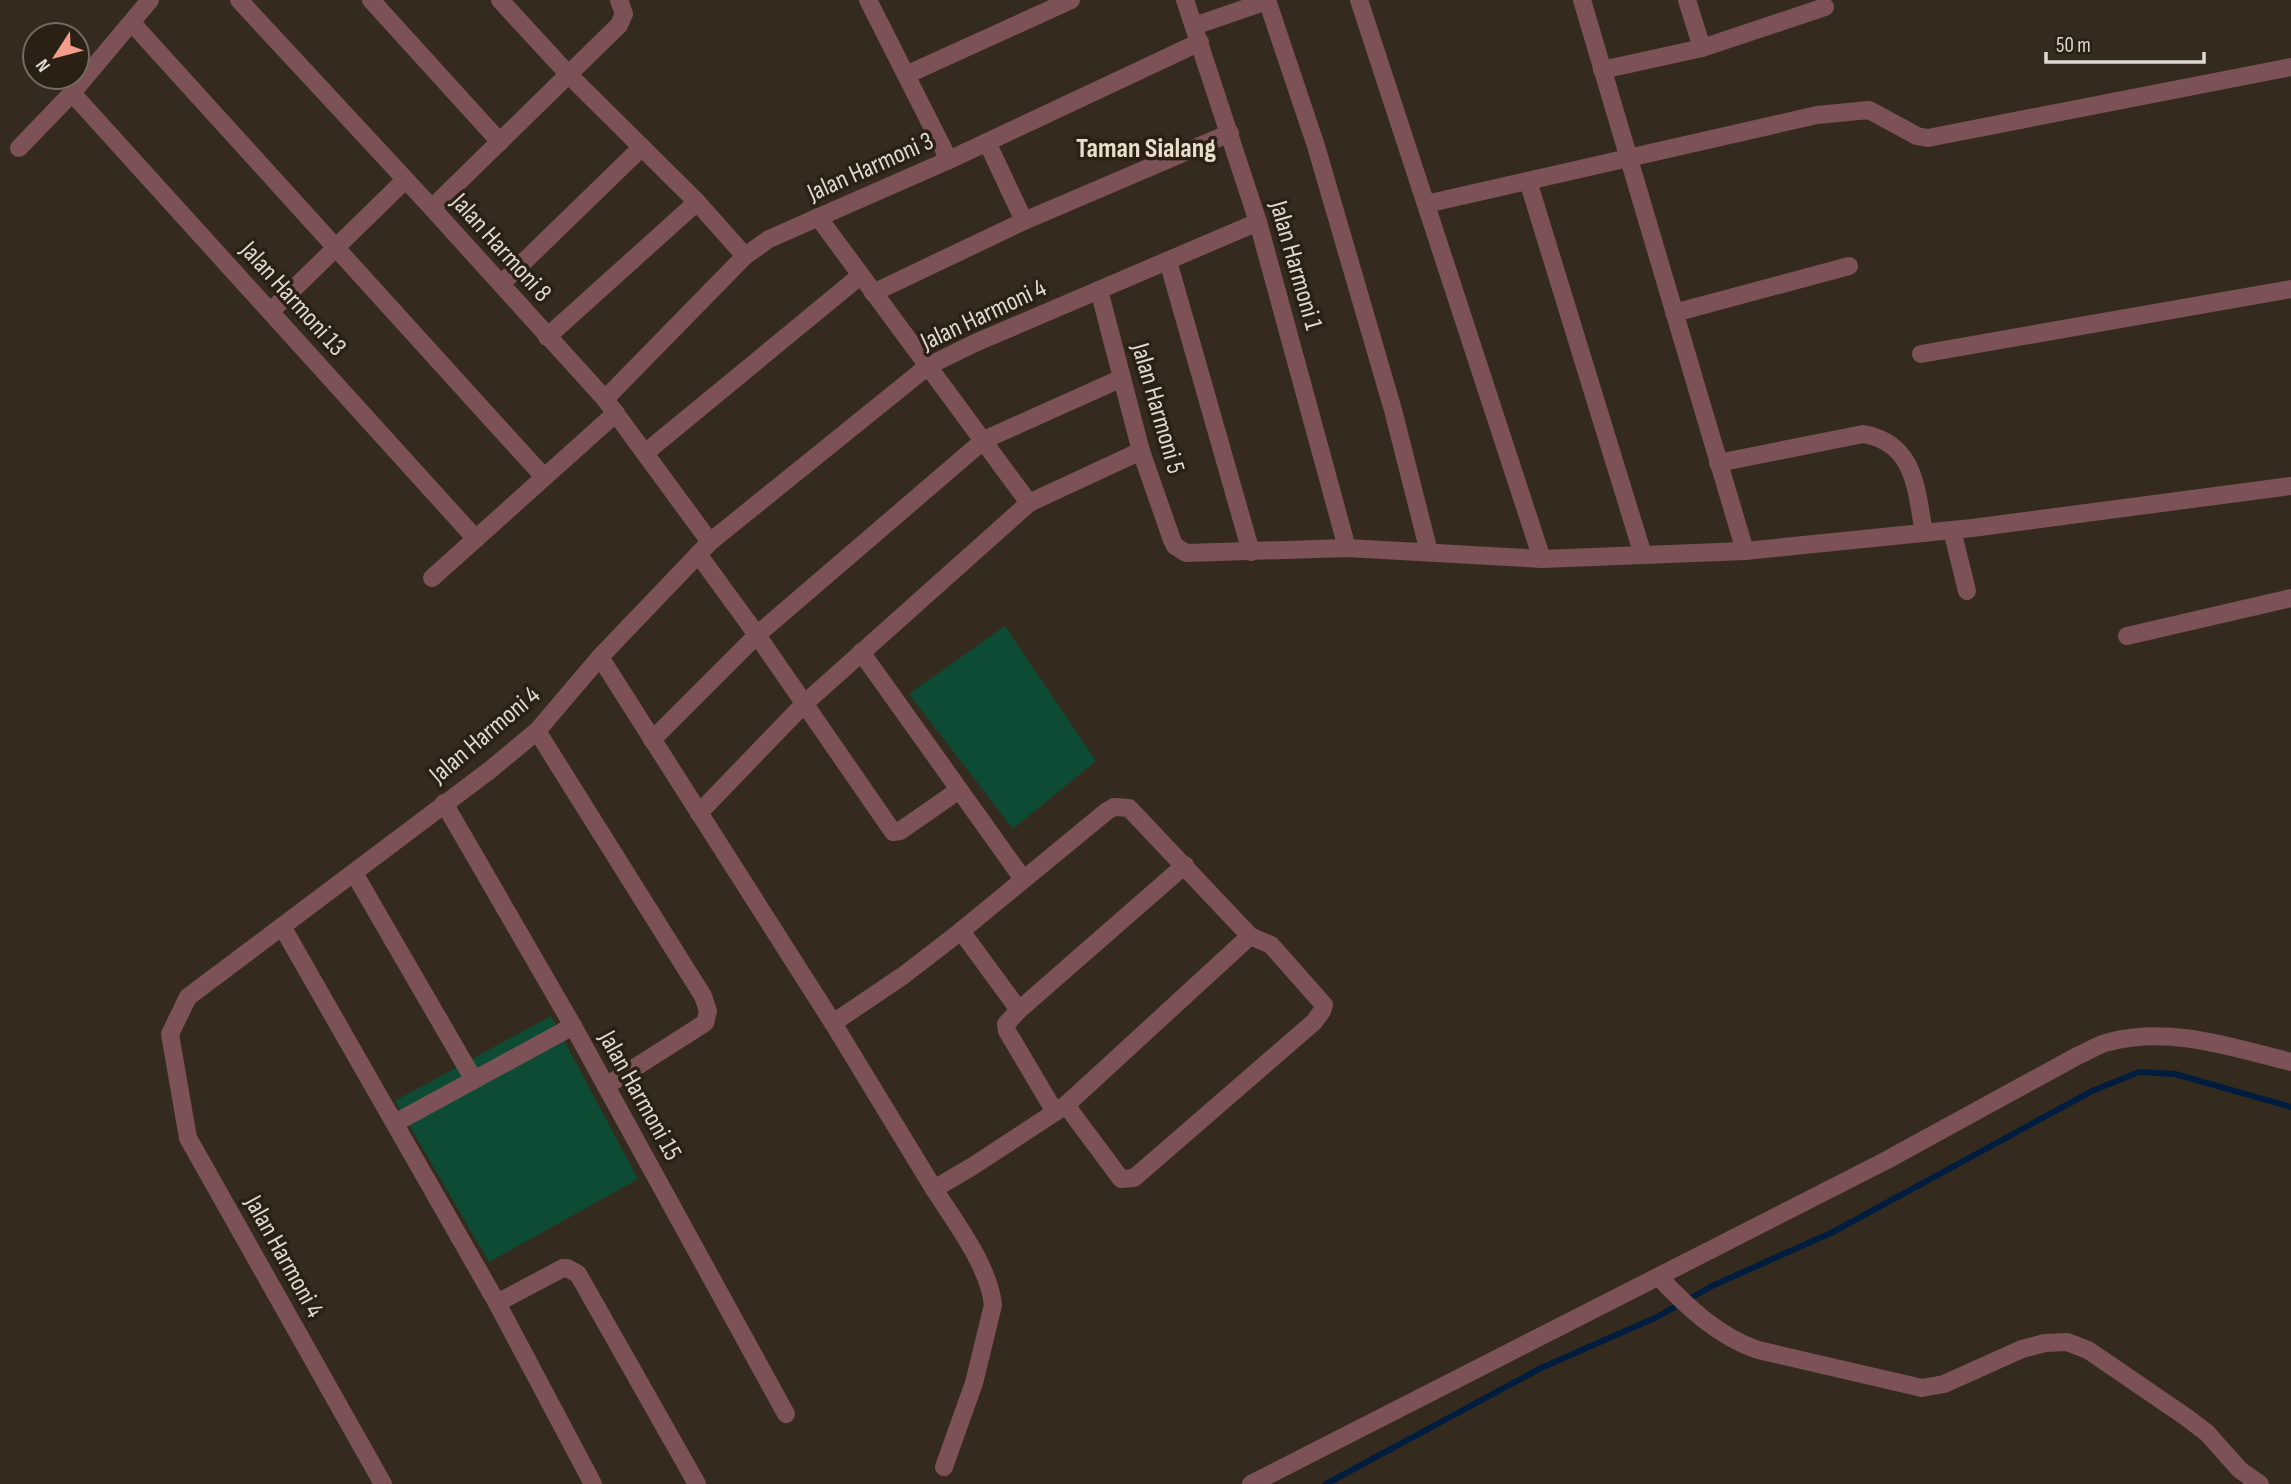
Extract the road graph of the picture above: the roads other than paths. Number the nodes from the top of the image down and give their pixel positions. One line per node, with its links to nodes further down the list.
1 (150, 0): 14 (street)
2 (239, 0): 29 (street, Jalan Harmoni 8)
3 (371, 0): 23 (street)
4 (500, 0): 19 (street)
5 (618, 0): 19 (street)
6 (868, 0): 20 (street)
7 (1071, 0): 20 (street)
8 (1185, 0): 15 (street, Jalan Harmoni 1)
9 (1267, 0): 15 (street, Jalan Harmoni 3); 67 (street)
10 (1359, 0): 32 (street)
11 (1582, 0): 18 (street)
12 (1687, 0): 16 (street)
13 (1825, 7): 16 (street)
14 (132, 23): 21 (street); 37 (street)
15 (1197, 34): 22 (street, Jalan Harmoni 1); 24 (street, Jalan Harmoni 3)
16 (1702, 48): 18 (street)
17 (2291, 67): 27 (street)
18 (1602, 71): 27 (street)
19 (569, 75): 23 (street); 25 (street)
20 (906, 75): 28 (street)
21 (72, 93): 26 (street); 46 (street, Jalan Harmoni 13)
22 (1230, 133): 35 (street); 36 (street, Jalan Harmoni 1)
23 (500, 142): 33 (street)
24 (987, 142): 28 (street, Jalan Harmoni 3); 35 (street)
25 (642, 147): 31 (street); 42 (street)
26 (19, 148)
27 (1629, 159): 30 (street); 47 (street)
28 (949, 160): 34 (street, Jalan Harmoni 3)
29 (405, 180): 33 (street, Jalan Harmoni 8); 37 (street)
30 (1528, 181): 32 (street); 68 (street)
31 (696, 202): 38 (street); 48 (street)
32 (1426, 204): 69 (street)
33 (432, 208): 42 (street, Jalan Harmoni 8)
34 (818, 217): 38 (street, Jalan Harmoni 3); 41 (street)
35 (1024, 222): 45 (street)
36 (1258, 222): 39 (street, Jalan Harmoni 4); 64 (street, Jalan Harmoni 1)
37 (335, 247): 46 (street); 57 (street)
38 (745, 256): 52 (street, Jalan Harmoni 3)
39 (1168, 261): 44 (street, Jalan Harmoni 4); 66 (street)
40 (1849, 266): 47 (street)
41 (860, 276): 45 (street); 55 (street)
42 (500, 284): 48 (street, Jalan Harmoni 8)
43 (2291, 289): 49 (street)
44 (1099, 290): 50 (street, Jalan Harmoni 4); 51 (street, Jalan Harmoni 5)
45 (873, 293): 50 (street)
46 (271, 311): 62 (street, Jalan Harmoni 13)
47 (1674, 313): 56 (street)
48 (547, 337): 52 (street, Jalan Harmoni 8)
49 (1921, 354)
50 (928, 366): 53 (street); 63 (street, Jalan Harmoni 4)
51 (1122, 378): 53 (street); 54 (street, Jalan Harmoni 5)
52 (610, 406): 55 (street, Jalan Harmoni 8); 57 (street, Jalan Harmoni 3)
53 (984, 440): 59 (street); 73 (street)
54 (1141, 451): 59 (street); 66 (street, Jalan Harmoni 5)
55 (645, 453): 63 (street, Jalan Harmoni 8)
56 (1718, 463): 61 (street); 65 (street)
57 (544, 477): 62 (street, Jalan Harmoni 3)
58 (2291, 486): 60 (street)
59 (1029, 503): 75 (street)
60 (1952, 530): 61 (street); 71 (street)
61 (1924, 533): 65 (street)
62 (475, 539): 70 (street, Jalan Harmoni 3)
63 (704, 548): 73 (street, Jalan Harmoni 8); 76 (street, Jalan Harmoni 4)
64 (1347, 548): 66 (street); 67 (street)
65 (1745, 551): 68 (street)
66 (1251, 552)
67 (1429, 552): 69 (street)
68 (1643, 555): 69 (street)
69 (1542, 559)
70 (432, 578)
71 (1967, 591)
72 (2291, 598): 74 (street)
73 (757, 635): 77 (street, Jalan Harmoni 8); 79 (street)
74 (2127, 636)
75 (861, 652): 77 (street); 80 (street)
76 (600, 657): 78 (street, Jalan Harmoni 4); 79 (street)
77 (804, 704): 80 (street, Jalan Harmoni 8); 82 (street)
78 (537, 731): 81 (street, Jalan Harmoni 4); 94 (street)
79 (652, 740): 82 (street)
80 (959, 790): 85 (street)
81 (444, 803): 84 (street, Jalan Harmoni 4); 91 (street, Jalan Harmoni 15)
82 (699, 813): 90 (street)
83 (1185, 864): 85 (street); 88 (street); 89 (street)
84 (354, 873): 86 (street, Jalan Harmoni 4); 93 (street)
85 (1023, 880): 87 (street)
86 (283, 928): 96 (street); 102 (street, Jalan Harmoni 4)
87 (961, 931): 89 (street); 90 (street)
88 (1250, 936): 95 (street); 95 (street)
89 (1019, 1010): 95 (street)
90 (833, 1023): 97 (street)
91 (573, 1026): 93 (street); 94 (street, Jalan Harmoni 15)
92 (2291, 1062): 98 (street)
93 (474, 1080): 96 (street)
94 (606, 1086): 100 (street, Jalan Harmoni 15)
95 (1061, 1109): 97 (street)
96 (396, 1123): 99 (street)
97 (934, 1189): 101 (street)
98 (1659, 1277): 105 (street); 106 (street)
99 (497, 1303): 103 (street); 104 (street)
100 (786, 1414)
101 (944, 1467)
102 (383, 1484)
103 (593, 1484)
104 (698, 1484)
105 (1251, 1484)
106 (2260, 1484)

